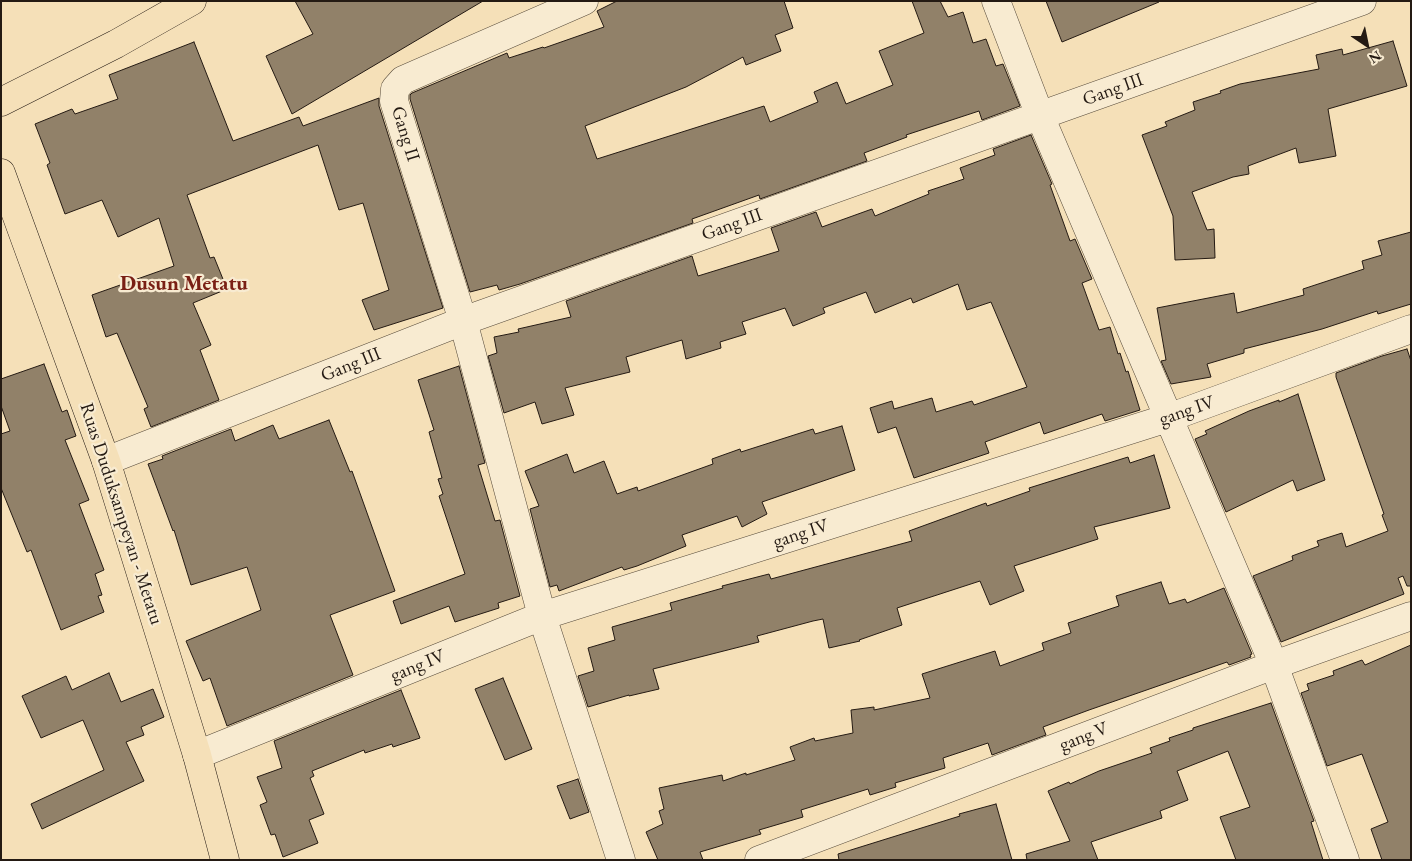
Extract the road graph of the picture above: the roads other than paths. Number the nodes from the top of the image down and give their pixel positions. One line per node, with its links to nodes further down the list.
1 (192, 1): 5 (main road)
2 (584, 1): 8 (street, Gang II)
3 (996, 1): 6 (street)
4 (1362, 1): 6 (street, Gang III)
5 (1, 102)
6 (1040, 116): 8 (street, Gang III); 10 (street)
7 (1, 172): 11 (main road, Ruas Duduksampeyan - Metatu)
8 (463, 321): 11 (street, Gang III); 12 (street, Gang II)
9 (1411, 329): 10 (street, gang IV)
10 (1168, 418): 12 (street, gang IV); 14 (street)
11 (106, 461): 15 (main road, Ruas Duduksampeyan - Metatu)
12 (542, 616): 15 (street, gang IV); 17 (street, Gang II)
13 (1411, 616): 14 (street, gang V)
14 (1274, 665): 18 (street, gang V); 19 (street)
15 (197, 755): 16 (main road, Ruas Duduksampeyan - Metatu)
16 (225, 860)
17 (622, 860)
18 (758, 860)
19 (1346, 860)

